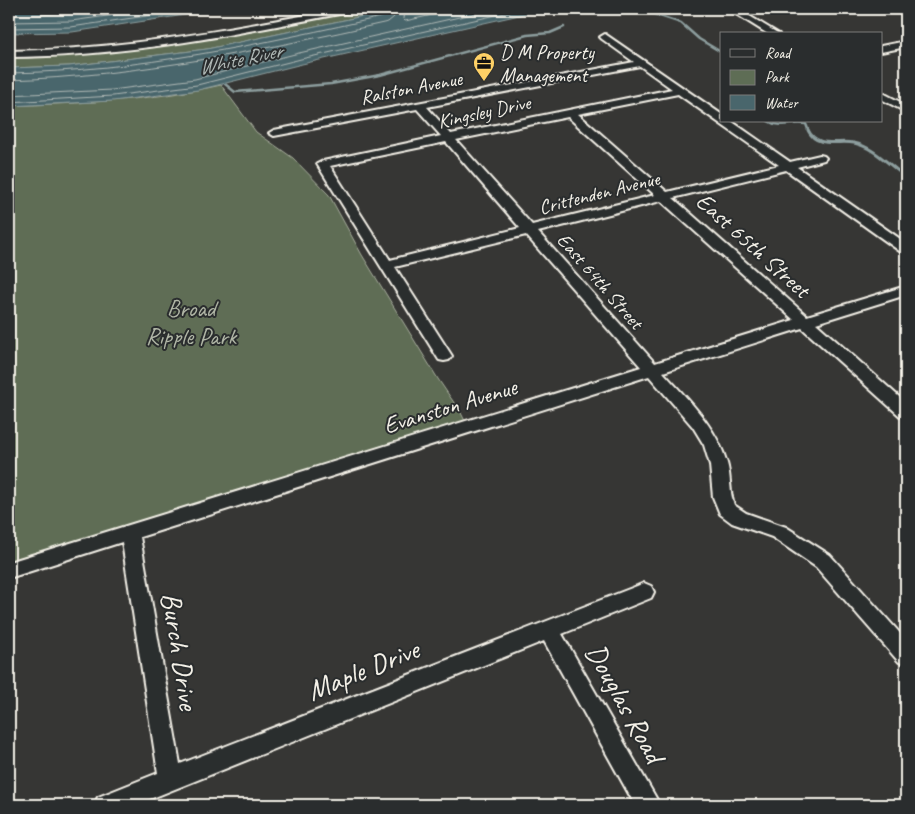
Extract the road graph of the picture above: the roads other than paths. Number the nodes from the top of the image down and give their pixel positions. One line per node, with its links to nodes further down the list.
1 (349, 9): 7 (street)
2 (732, 9): 3 (street)
3 (772, 32)
4 (605, 37): 8 (street)
5 (906, 44): 6 (street)
6 (882, 49)
7 (9, 54)
8 (643, 63): 9 (street); 11 (street, Ralston Avenue)
9 (681, 90): 13 (street, Kingsley Drive); 14 (street)
10 (882, 96): 12 (street)
11 (420, 106): 16 (street, Ralston Avenue); 17 (street, East 64th Street)
12 (906, 109)
13 (570, 113): 17 (street, Kingsley Drive); 20 (street, East 65th Street)
14 (720, 118)
15 (726, 122): 19 (street)
16 (274, 133)
17 (448, 138): 21 (street, East 64th Street); 23 (street, Kingsley Drive)
18 (820, 158): 19 (street, Crittenden Avenue)
19 (787, 166): 20 (street, Crittenden Avenue); 22 (street)
20 (664, 196): 21 (street, Crittenden Avenue); 25 (street, East 65th Street)
21 (529, 230): 23 (street, Crittenden Avenue); 27 (street, East 64th Street)
22 (906, 249)
23 (387, 265): 26 (street)
24 (906, 290): 25 (street, Evanston Avenue)
25 (806, 323): 27 (street, Evanston Avenue); 28 (street, East 65th Street)
26 (444, 356)
27 (652, 369): 29 (street, Evanston Avenue); 33 (street)
28 (906, 412)
29 (130, 532): 30 (street, Evanston Avenue); 34 (street, Burch Drive)
30 (9, 570)
31 (644, 592): 32 (street, Maple Drive)
32 (549, 630): 34 (street, Maple Drive); 36 (street, Douglas Road)
33 (906, 655)
34 (171, 780): 35 (street, Maple Drive)
35 (106, 805)
36 (648, 805)

